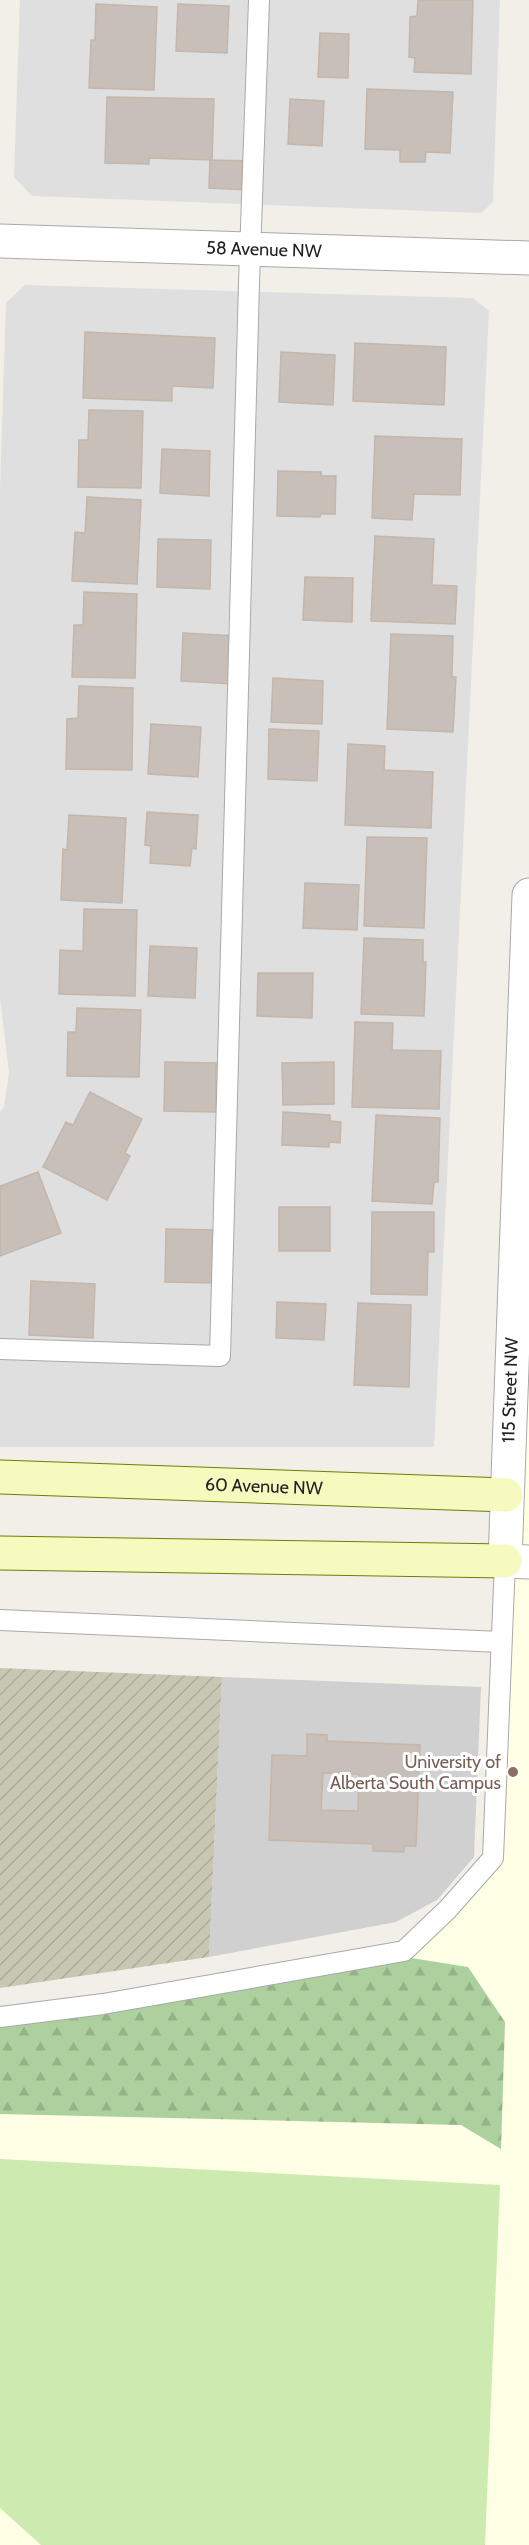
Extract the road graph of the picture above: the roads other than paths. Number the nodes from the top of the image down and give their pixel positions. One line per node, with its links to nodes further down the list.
1 (259, 0): 3 (lane)
2 (0, 241): 3 (street, 58 Avenue NW)
3 (250, 249): 4 (street, 58 Avenue NW); 6 (lane)
4 (529, 258)
5 (529, 895): 8 (street, 115 Street NW)
6 (0, 1349)
7 (0, 1477): 8 (street, 60 Avenue NW)
8 (518, 1495): 10 (street, 115 Street NW)
9 (0, 1553): 10 (street)
10 (517, 1562): 12 (lane)
11 (0, 1620): 12 (lane)
12 (501, 1642): 13 (lane)
13 (0, 2017)

